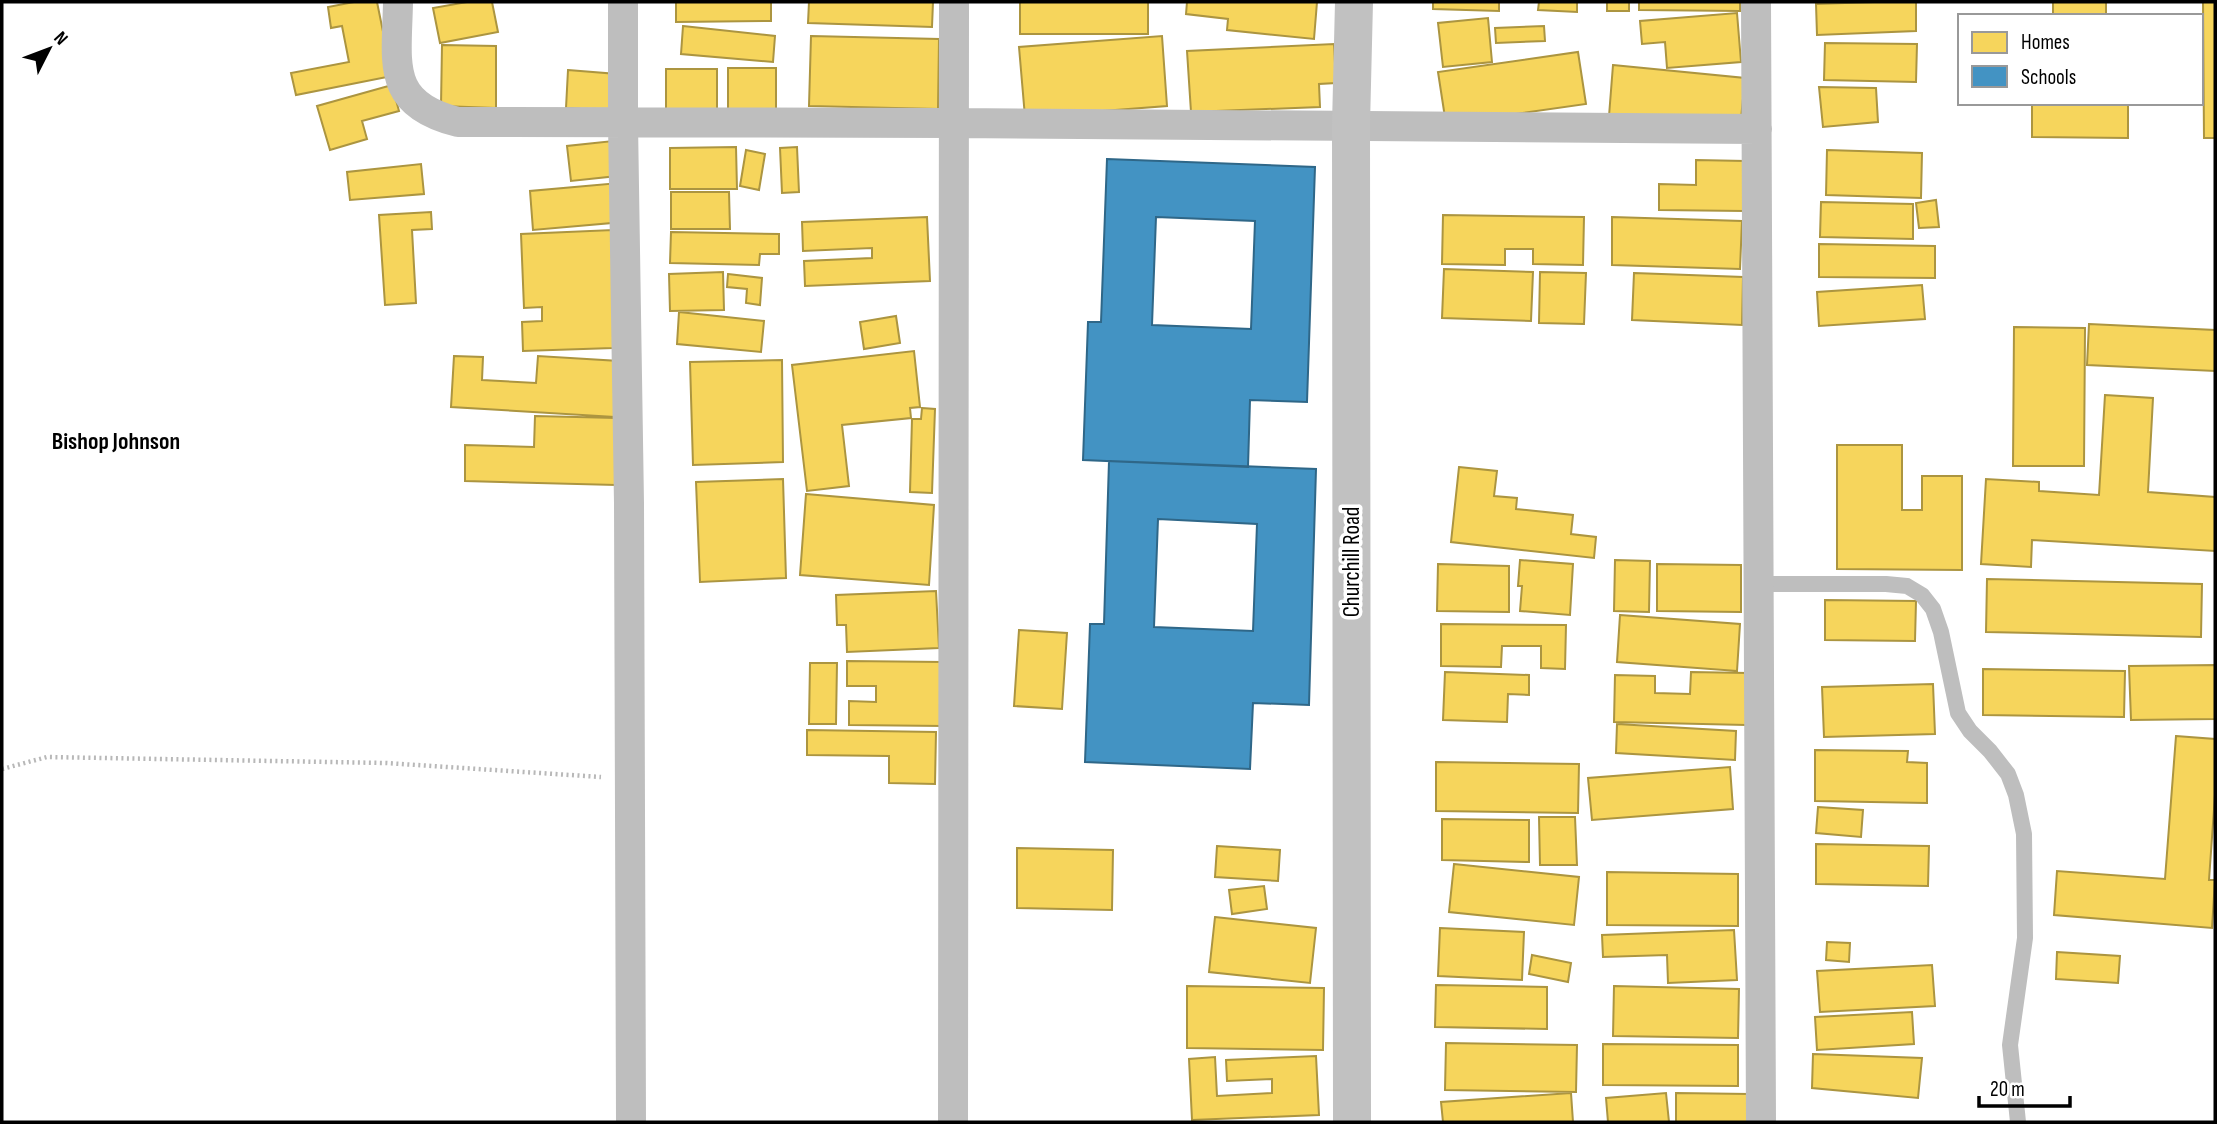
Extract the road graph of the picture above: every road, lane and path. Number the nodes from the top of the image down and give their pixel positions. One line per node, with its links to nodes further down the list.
1 (398, 2): 6 (street)
2 (623, 2): 6 (street)
3 (954, 2): 7 (street)
4 (1354, 2): 8 (street, Churchill Road)
5 (1756, 2): 9 (street)
6 (623, 123): 7 (street); 12 (street)
7 (953, 123): 8 (street); 14 (street)
8 (1351, 125): 9 (street); 15 (street, Churchill Road)
9 (1757, 129): 10 (street)
10 (1759, 584): 16 (street); 17 (lane)
11 (2, 769): 12 (path)
12 (630, 779): 13 (street)
13 (631, 1122)
14 (953, 1122)
15 (1352, 1122)
16 (1761, 1122)
17 (2018, 1122)

